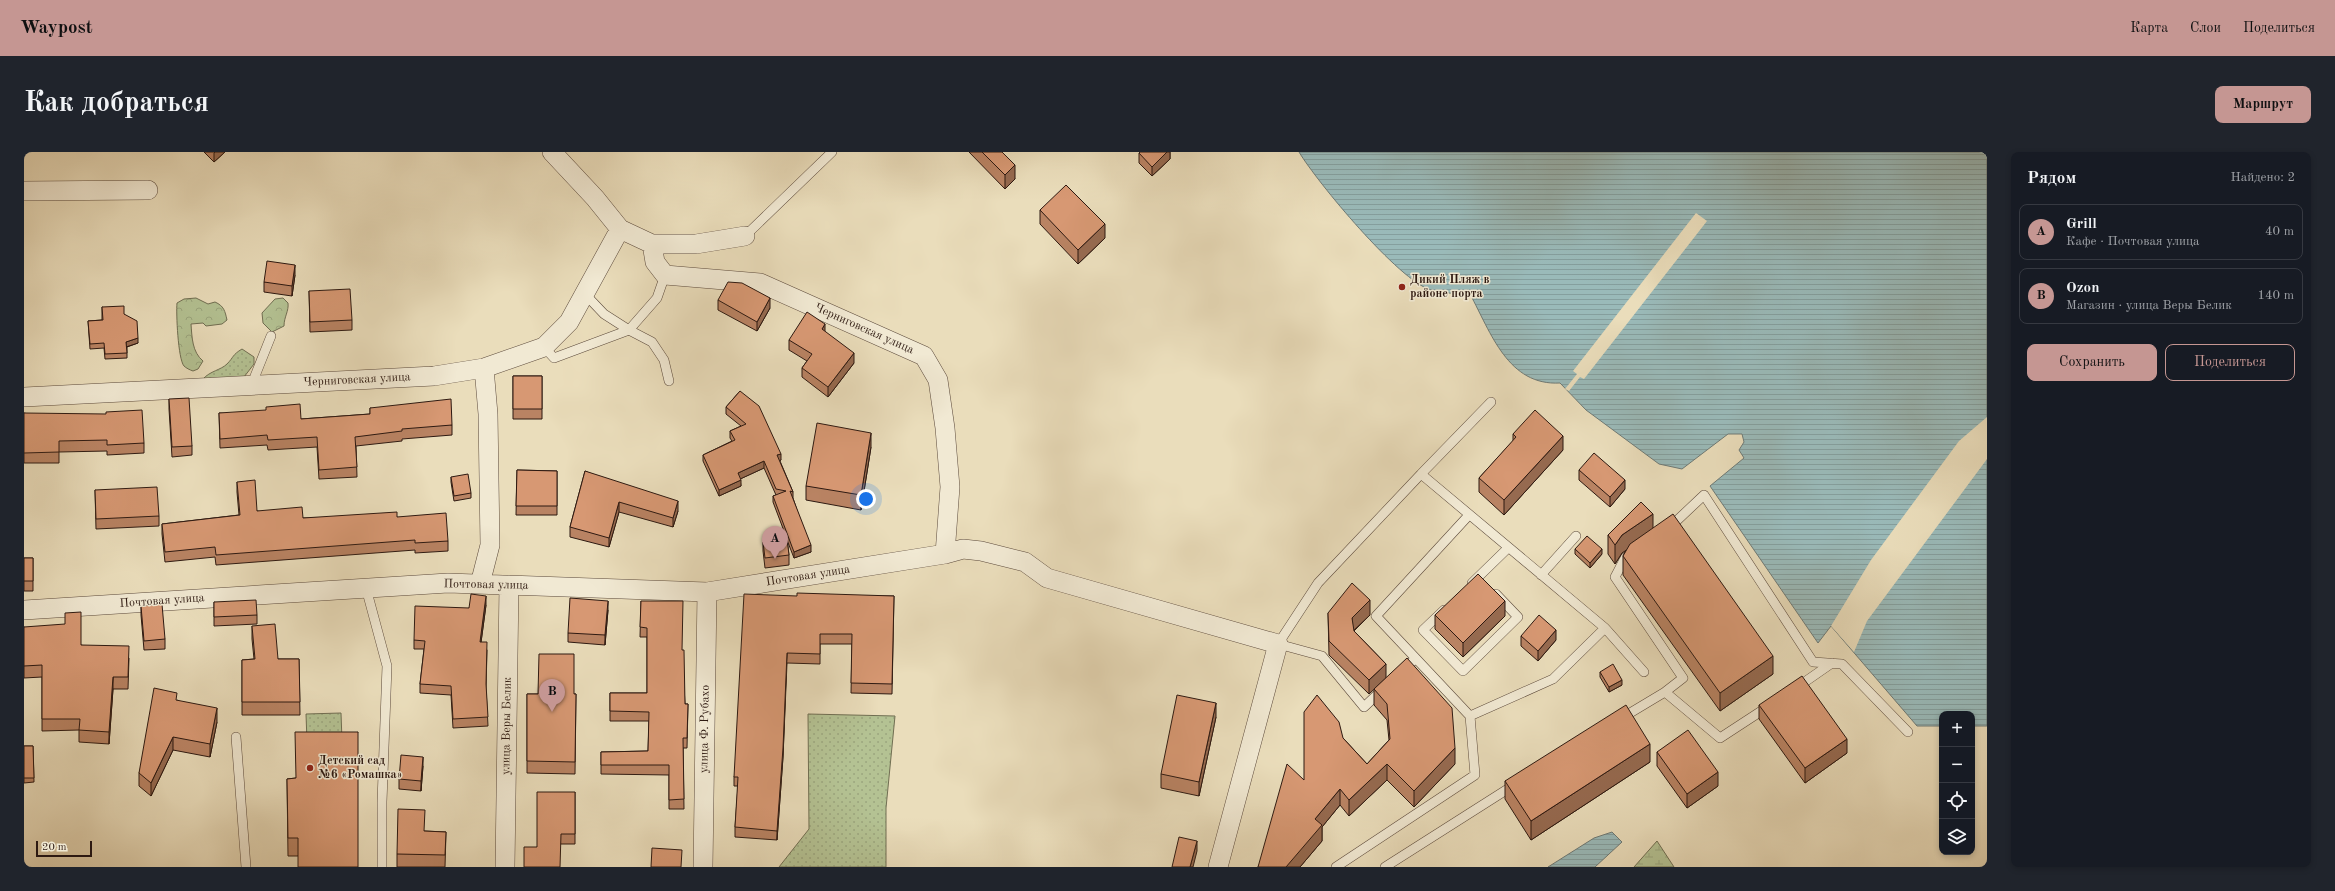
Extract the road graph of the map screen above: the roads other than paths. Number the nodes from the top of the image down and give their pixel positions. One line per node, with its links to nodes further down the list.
1 (552, 152): 5 (street)
2 (832, 152): 6 (lane)
3 (148, 190): 4 (street)
4 (24, 191)
5 (620, 229): 7 (street); 9 (street, Черниговская улица)
6 (745, 236): 7 (street)
7 (652, 244): 8 (street)
8 (666, 275): 10 (lane); 24 (street, Черниговская улица)
9 (584, 293): 10 (lane); 12 (street, Черниговская улица)
10 (629, 330): 12 (lane); 14 (lane)
11 (271, 336): 15 (lane)
12 (544, 347): 13 (street, Черниговская улица)
13 (484, 368): 15 (street, Черниговская улица); 27 (street)
14 (670, 381)
15 (253, 386): 16 (street, Черниговская улица)
16 (24, 397)
17 (1492, 402): 18 (lane)
18 (1421, 474): 19 (lane); 35 (lane)
19 (1469, 516): 22 (lane); 36 (lane)
20 (1664, 532): 37 (lane)
21 (1576, 536): 25 (lane)
22 (1508, 548): 25 (lane); 26 (lane)
23 (1638, 549): 39 (lane)
24 (945, 554): 30 (street, Почтовая улица); 35 (street, Почтовая улица)
25 (1541, 575): 34 (lane)
26 (1484, 581): 31 (lane); 32 (lane)
27 (480, 584): 28 (street, Почтовая улица); 29 (street, Почтовая улица)
28 (510, 585): 30 (street, Почтовая улица); 47 (street, улица Веры Белик)
29 (366, 588): 33 (street, Почтовая улица); 46 (lane)
30 (707, 592): 48 (street, улица Ф. Рубахо)
31 (1462, 592)
32 (1451, 603)
33 (24, 610)
34 (1605, 628): 38 (lane); 40 (lane)
35 (1278, 644): 36 (lane); 49 (street)
36 (1415, 659): 40 (lane)
37 (1832, 663): 39 (lane); 42 (lane)
38 (1644, 672)
39 (1665, 692): 41 (lane)
40 (1470, 716): 50 (lane)
41 (1613, 723)
42 (1908, 732)
43 (236, 737): 45 (lane)
44 (1519, 782): 51 (lane)
45 (246, 867)
46 (382, 867)
47 (505, 867)
48 (703, 867)
49 (1218, 867)
50 (1336, 867)
51 (1385, 867)

